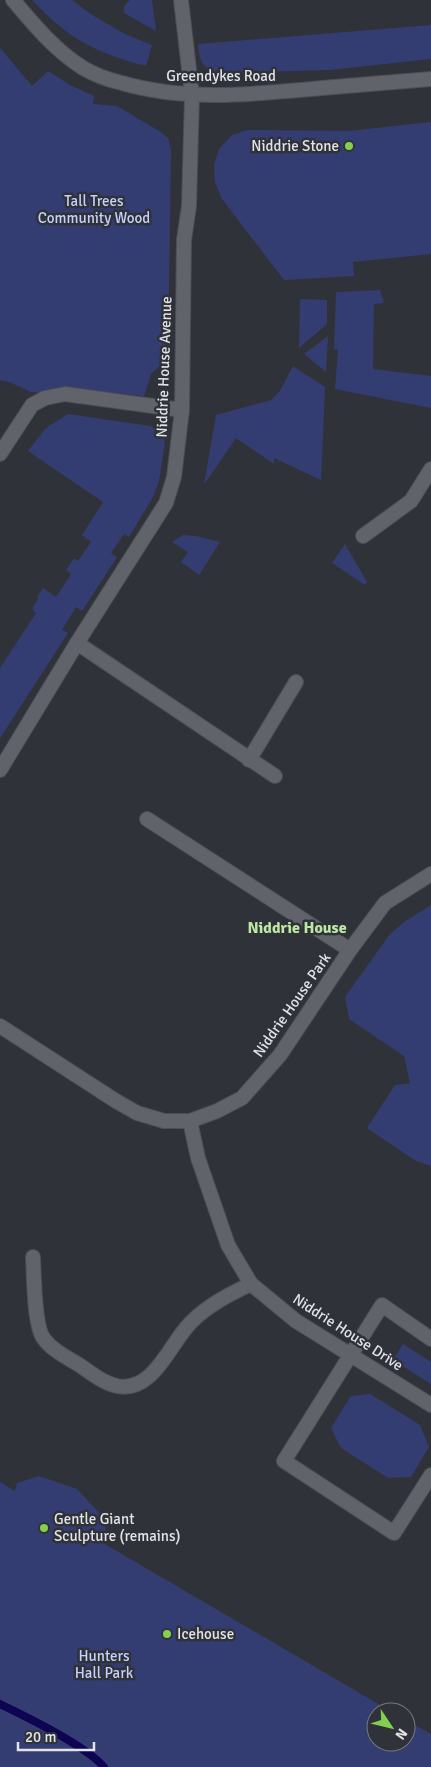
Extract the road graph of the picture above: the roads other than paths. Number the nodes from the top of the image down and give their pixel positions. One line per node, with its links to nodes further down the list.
1 (13, 0): 4 (street, Greendykes Road)
2 (181, 0): 4 (street, Niddrie House Avenue)
3 (431, 79): 4 (street, Greendykes Road)
4 (192, 95): 5 (street, Niddrie House Avenue)
5 (182, 410): 6 (street); 9 (street, Niddrie House Avenue)
6 (0, 454)
7 (431, 469): 8 (street)
8 (364, 536)
9 (77, 643): 11 (street); 12 (street, Niddrie House Avenue)
10 (296, 682): 11 (street)
11 (249, 760): 13 (street)
12 (0, 770)
13 (275, 776)
14 (147, 819): 16 (street)
15 (431, 874): 16 (street, Niddrie House Park)
16 (350, 950): 18 (street, Niddrie House Park)
17 (0, 1026): 18 (street)
18 (190, 1121): 20 (street, Niddrie House Drive)
19 (33, 1257): 20 (street)
20 (252, 1284): 22 (street, Niddrie House Drive)
21 (431, 1339): 22 (street)
22 (350, 1354): 23 (street, Niddrie House Drive); 24 (street)
23 (431, 1405)
24 (431, 1474)

